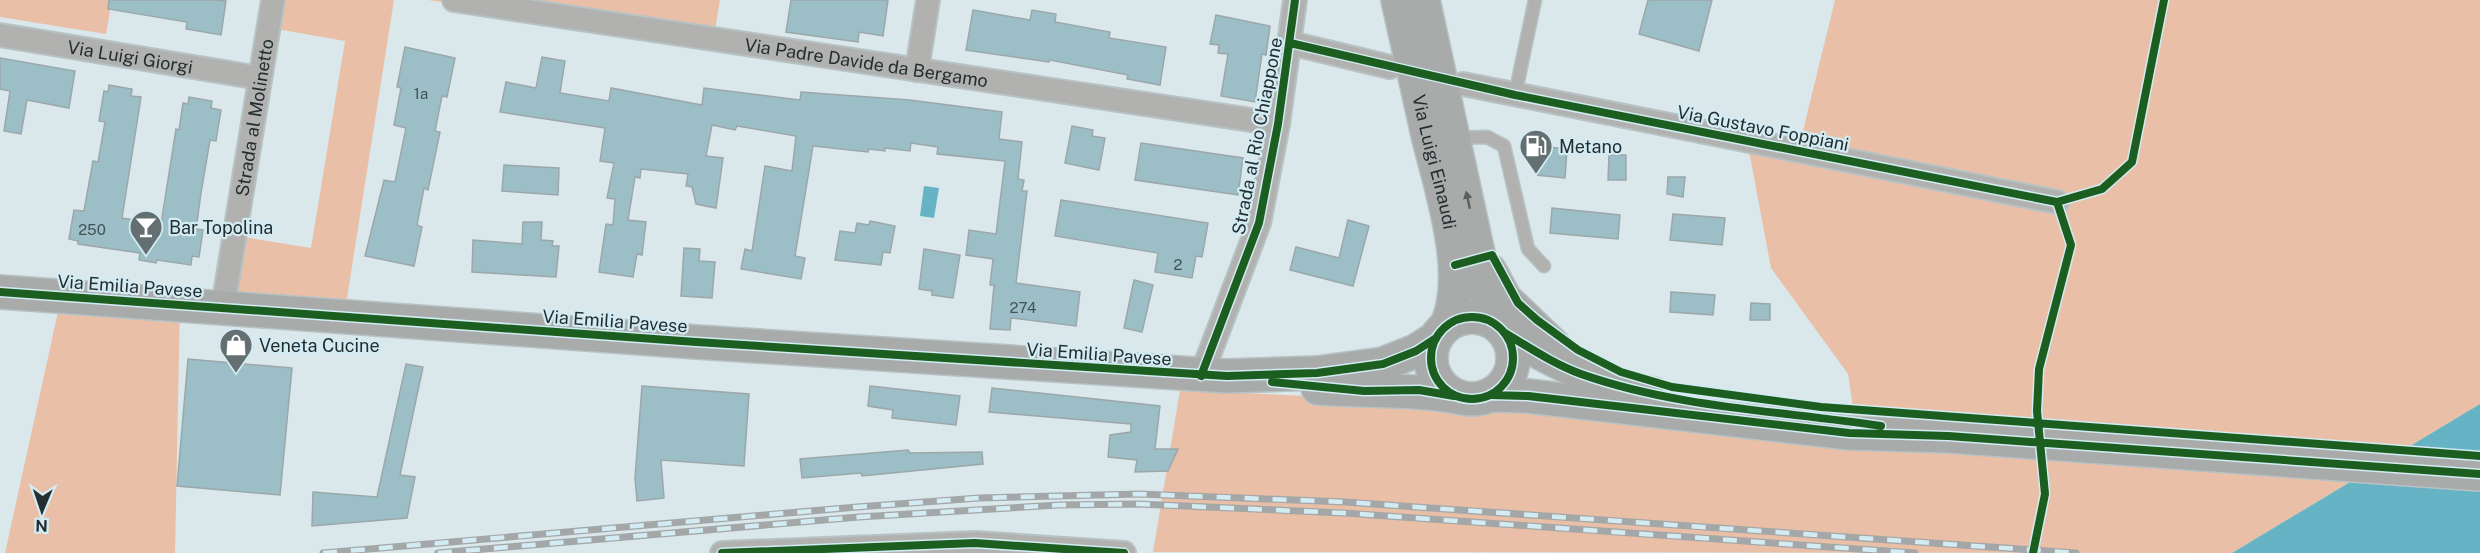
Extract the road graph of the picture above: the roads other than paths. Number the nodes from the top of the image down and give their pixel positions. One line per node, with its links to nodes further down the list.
1 (273, 0): 12 (street, Strada al Molinetto)
2 (454, 0): 11 (street, Via Padre Davide da Bergamo)
3 (928, 0): 11 (street)
4 (1295, 0): 9 (street, Strada al Rio Chiappone)
5 (1398, 0): 23 (main road, Via Luigi Einaudi)
6 (1423, 0): 16 (main road, Via Luigi Einaudi)
7 (1535, 0): 14 (lane)
8 (0, 35): 12 (street, Via Luigi Giorgi)
9 (1290, 43): 10 (street); 15 (street, Strada al Rio Chiappone)
10 (1390, 67)
11 (917, 70): 15 (street, Via Padre Davide da Bergamo)
12 (260, 78): 21 (street, Strada al Molinetto)
13 (1463, 84): 14 (street, Via Gustavo Foppiani)
14 (1515, 95): 17 (street, Via Gustavo Foppiani)
15 (1278, 124): 24 (street, Strada al Rio Chiappone)
16 (1454, 138): 18 (main road, Via Luigi Einaudi, one-way to 16); 19 (lane, Via Luigi Einaudi)
17 (2057, 202)
18 (1480, 257): 22 (main road, Via Luigi Einaudi); 25 (main road)
19 (1544, 266)
20 (0, 292): 21 (main road, Via Emilia Pavese)
21 (223, 307): 24 (main road, Via Emilia Pavese)
22 (1499, 328): 23 (main road); 25 (main road); 26 (main road)
23 (1441, 331): 24 (main road, Via Emilia Pavese); 27 (main road)
24 (1214, 376): 27 (main road, Via Emilia Pavese)
25 (1656, 394): 28 (main road)
26 (1491, 395): 27 (main road); 28 (main road)
27 (1458, 397)
28 (1948, 436): 29 (main road)
29 (2480, 474)
30 (722, 553): 31 (street)
31 (1124, 553)

